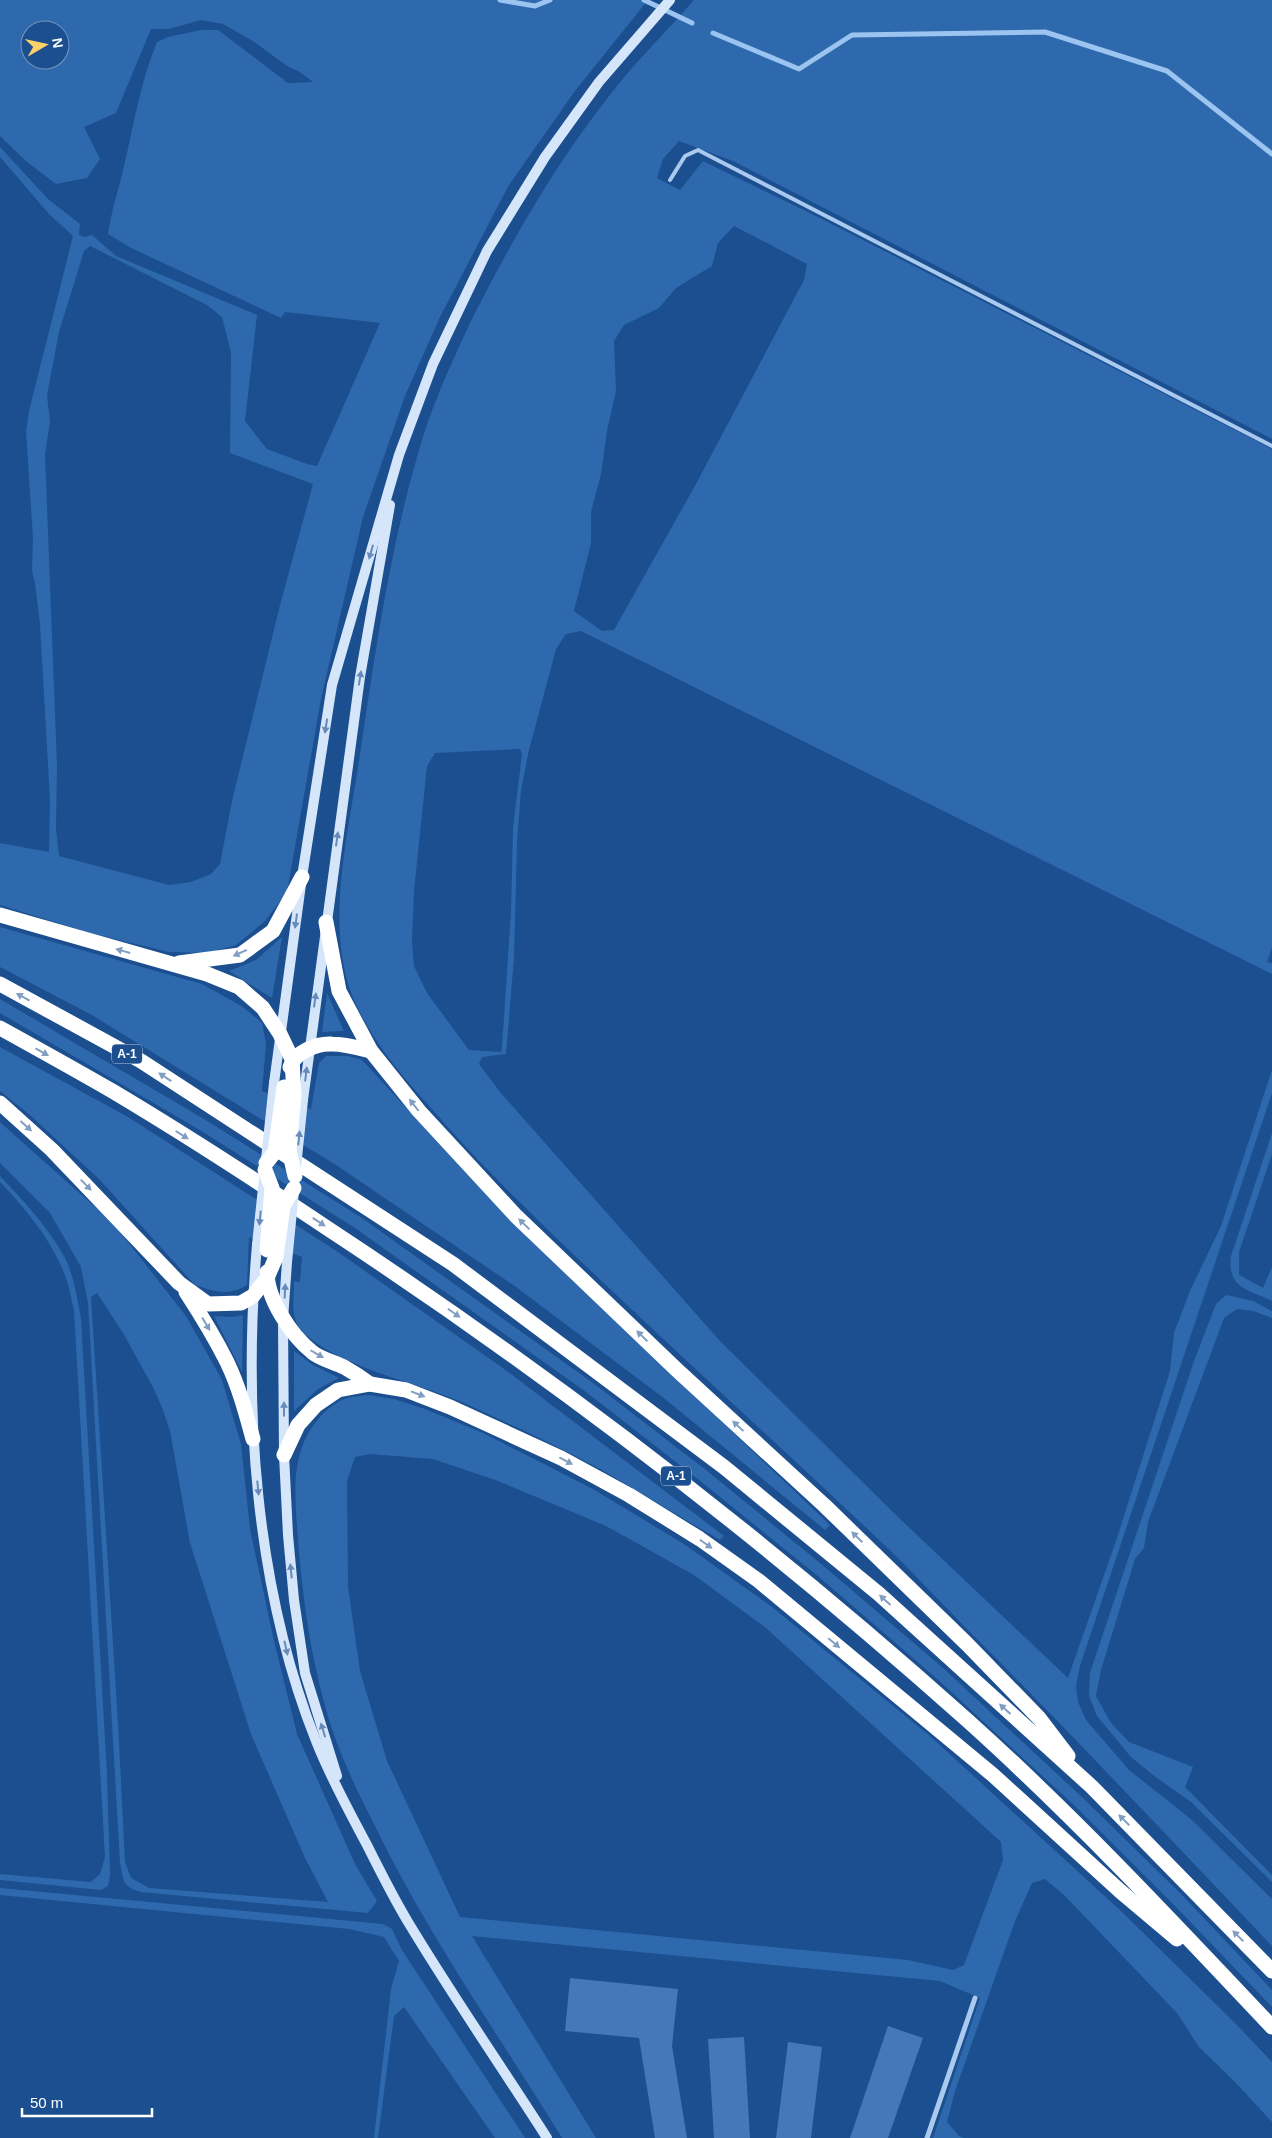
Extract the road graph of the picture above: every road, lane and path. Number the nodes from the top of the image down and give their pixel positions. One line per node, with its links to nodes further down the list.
1 (670, 0): 4 (street)
2 (670, 180): 3 (lane)
3 (1272, 446)
4 (399, 455): 5 (street, one-way to 5); 7 (street, one-way to 4)
5 (302, 877): 8 (highway, one-way to 8); 11 (street, one-way to 11)
6 (0, 915): 8 (highway, one-way to 6)
7 (326, 922): 12 (street, one-way to 7); 13 (highway)
8 (170, 964): 11 (highway)
9 (0, 984): 25 (highway, A-1, one-way to 9)
10 (0, 1028): 28 (highway, A-1, one-way to 28)
11 (280, 1034): 14 (highway); 15 (street)
12 (309, 1048): 13 (highway); 14 (highway); 15 (street, one-way to 12)
13 (371, 1051): 25 (highway, one-way to 13)
14 (292, 1059): 15 (highway)
15 (289, 1091): 17 (highway, one-way to 15, bridge); 17 (highway, one-way to 17, bridge)
16 (0, 1103): 19 (highway, one-way to 19)
17 (272, 1254): 18 (highway); 20 (street); 21 (street, one-way to 17)
18 (267, 1278): 20 (highway); 21 (highway)
19 (179, 1283): 20 (highway); 23 (highway, one-way to 23)
20 (253, 1296): 23 (street)
21 (283, 1320): 22 (highway, one-way to 22); 24 (street, one-way to 21)
22 (370, 1384): 24 (highway); 28 (highway, one-way to 28)
23 (253, 1439): 26 (street, one-way to 26)
24 (284, 1455): 26 (street, one-way to 24)
25 (1092, 1787): 27 (highway, A-1, one-way to 25)
26 (348, 1810): 31 (street)
27 (1272, 1970)
28 (1239, 1992): 30 (highway, A-1)
29 (975, 1998): 32 (street)
30 (1272, 2027)
31 (547, 2138)
32 (927, 2138)

